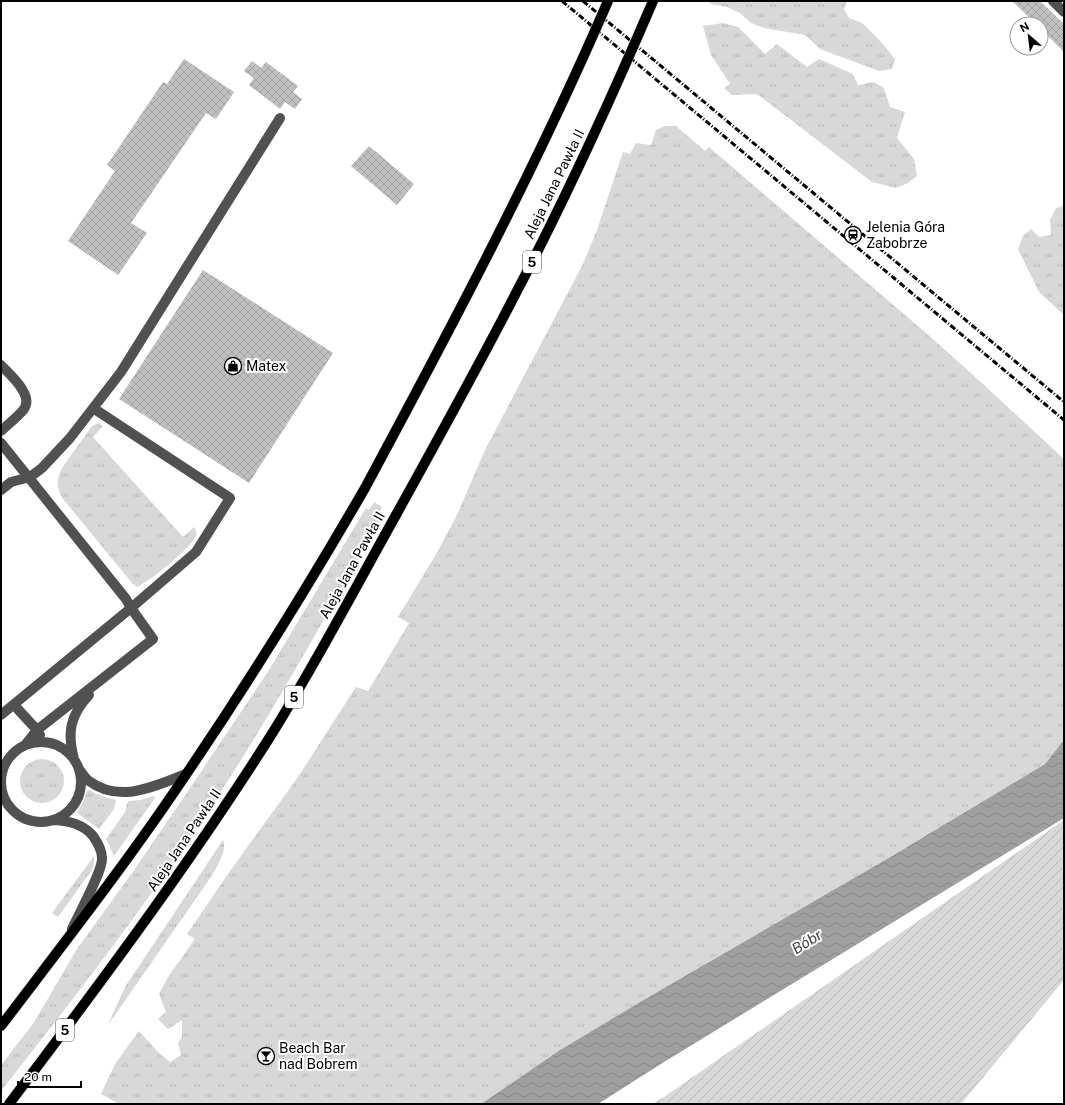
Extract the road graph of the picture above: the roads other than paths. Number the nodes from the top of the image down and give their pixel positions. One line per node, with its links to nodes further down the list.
1 (608, 1): 20 (main road, Aleja Jana Pawła II, bridge)
2 (654, 1): 25 (main road, Aleja Jana Pawła II / 5, bridge)
3 (1053, 1): 4 (lane)
4 (1064, 12)
5 (280, 118): 7 (lane)
6 (1, 365): 8 (lane)
7 (93, 408): 10 (lane); 12 (lane)
8 (1, 431)
9 (1, 443): 10 (lane)
10 (30, 477): 11 (lane); 12 (lane)
11 (1, 490)
12 (131, 608): 13 (lane); 14 (lane)
13 (108, 675): 16 (lane); 19 (lane)
14 (14, 704): 15 (lane); 16 (lane)
15 (1, 715)
16 (37, 730): 17 (lane); 18 (lane)
17 (44, 743): 18 (lane); 19 (lane)
18 (25, 746): 21 (lane)
19 (77, 765): 20 (lane); 22 (lane)
20 (186, 774): 23 (main road, Aleja Jana Pawła II)
21 (1, 775): 22 (lane)
22 (52, 820): 23 (lane)
23 (66, 940): 24 (main road, Aleja Jana Pawła II)
24 (1, 1026)
25 (9, 1104)

